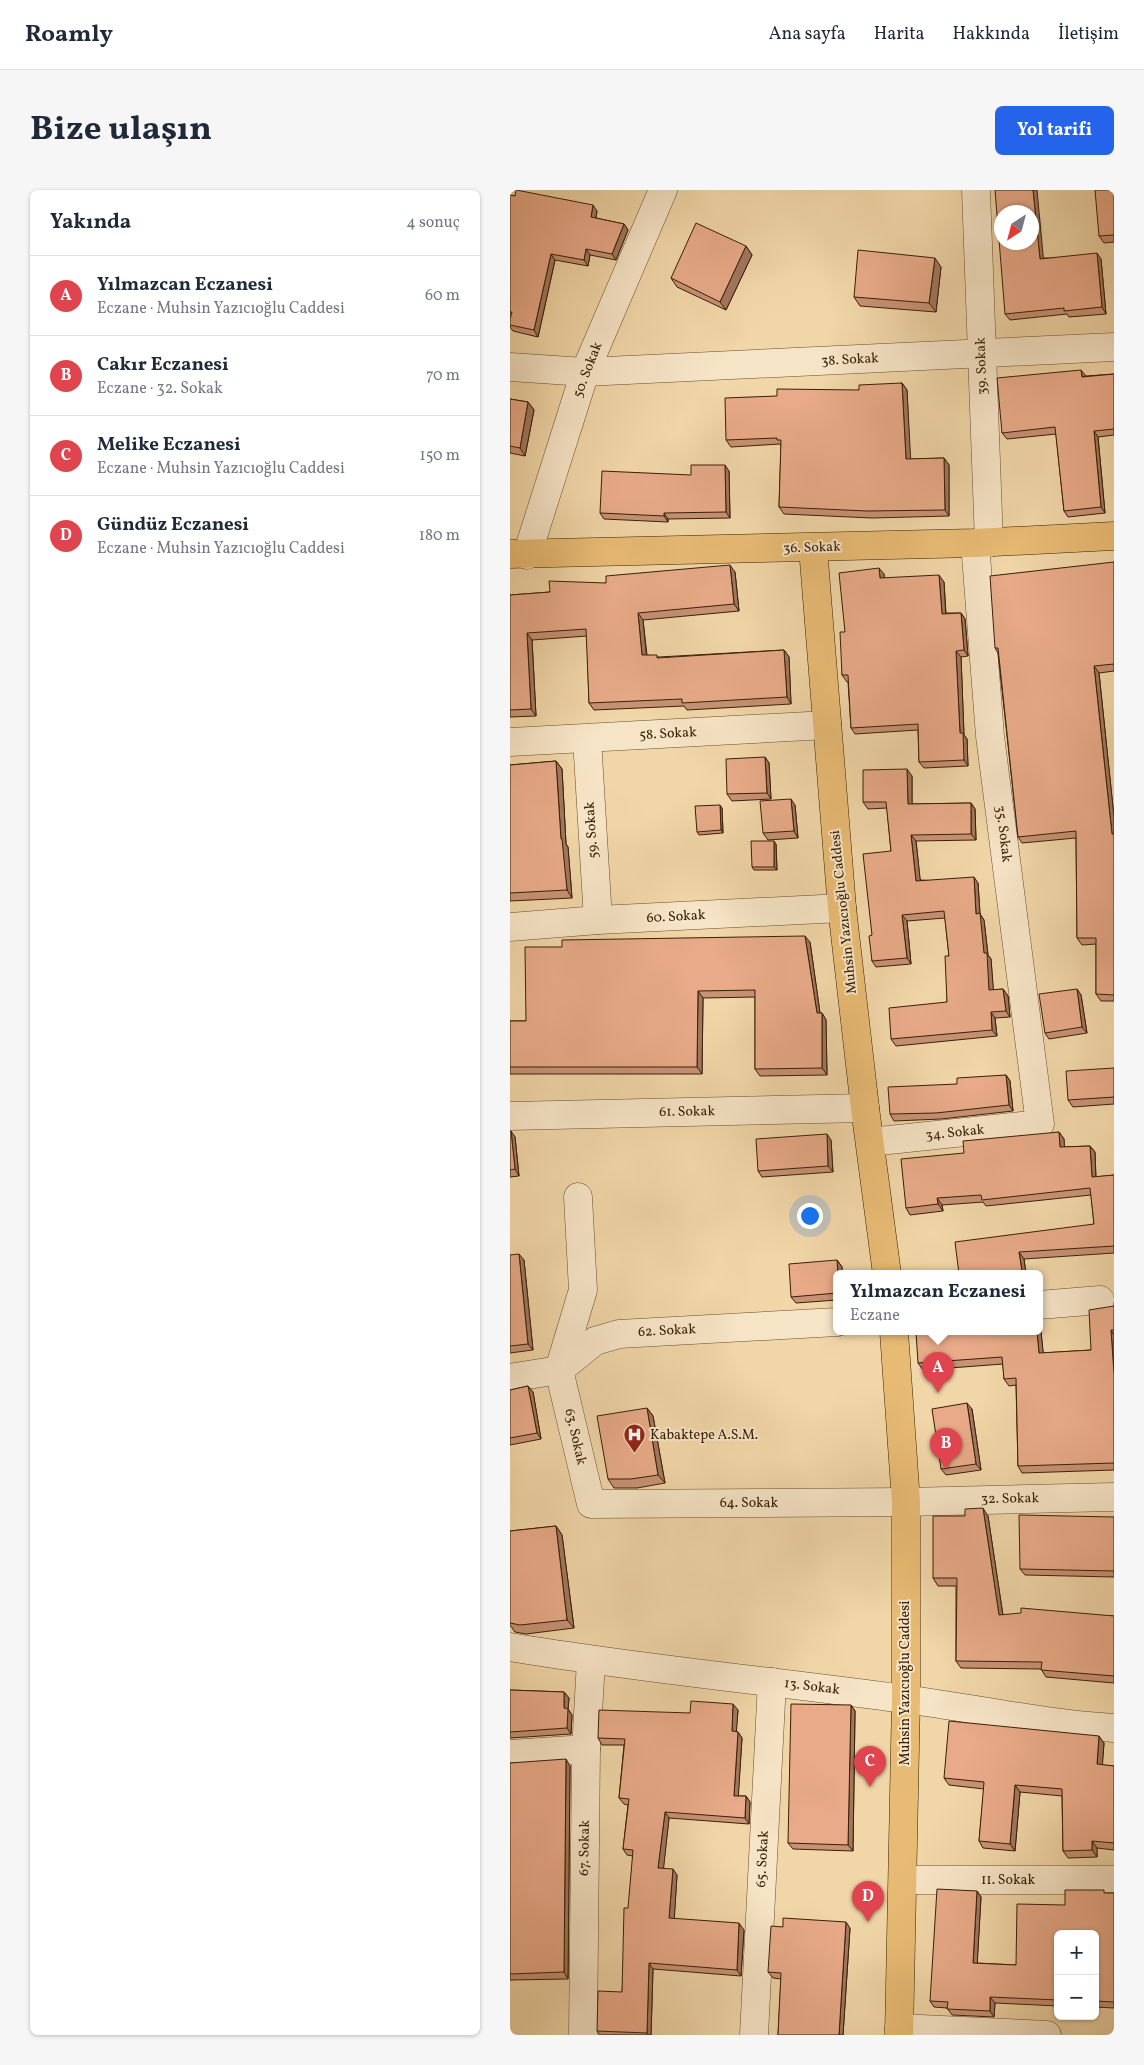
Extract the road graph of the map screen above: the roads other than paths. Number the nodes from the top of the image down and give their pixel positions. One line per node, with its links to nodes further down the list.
1 (663, 190): 6 (street, 50. Sokak)
2 (976, 190): 4 (street, 39. Sokak)
3 (1114, 347): 4 (street, 38. Sokak)
4 (982, 354): 6 (street, 38. Sokak); 8 (street, 39. Sokak)
5 (510, 366): 6 (street, 38. Sokak)
6 (585, 372): 10 (street, 50. Sokak)
7 (1114, 536): 8 (main road, 36. Sokak)
8 (982, 543): 9 (main road, 36. Sokak); 19 (street, 35. Sokak)
9 (813, 548): 10 (main road, 36. Sokak); 11 (main road, Muhsin Yazıcıoğlu Caddesi)
10 (519, 554)
11 (827, 725): 12 (street, 58. Sokak); 14 (main road, Muhsin Yazıcıoğlu Caddesi)
12 (587, 739): 13 (street, 58. Sokak); 15 (street, 59. Sokak)
13 (510, 742)
14 (842, 908): 15 (street, 60. Sokak); 17 (main road, Muhsin Yazıcıoğlu Caddesi)
15 (598, 920): 16 (street, 60. Sokak)
16 (510, 927)
17 (865, 1108): 18 (street, 61. Sokak); 20 (main road, Muhsin Yazıcıoğlu Caddesi)
18 (510, 1116)
19 (1040, 1124): 20 (street, 34. Sokak)
20 (870, 1142): 22 (main road, Muhsin Yazıcıoğlu Caddesi)
21 (578, 1197): 27 (street)
22 (886, 1270)
23 (1100, 1300): 24 (street)
24 (1043, 1306)
25 (833, 1322): 27 (street, 62. Sokak)
26 (894, 1335): 30 (main road, Muhsin Yazıcıoğlu Caddesi)
27 (559, 1370): 28 (street); 31 (street, 63. Sokak)
28 (510, 1378)
29 (1114, 1497): 30 (street, 32. Sokak)
30 (906, 1502): 31 (street, 64. Sokak); 35 (main road, Muhsin Yazıcıoğlu Caddesi)
31 (591, 1504)
32 (510, 1647): 33 (street, 13. Sokak)
33 (591, 1660): 34 (street, 13. Sokak); 37 (street, 67. Sokak)
34 (772, 1682): 35 (street, 13. Sokak); 43 (street, 65. Sokak)
35 (906, 1699): 36 (street, 13. Sokak); 39 (main road, Muhsin Yazıcıoğlu Caddesi)
36 (1114, 1728)
37 (586, 1749): 38 (street); 42 (street, 67. Sokak)
38 (510, 1754)
39 (903, 1880): 40 (street, 11. Sokak); 41 (main road, Muhsin Yazıcıoğlu Caddesi)
40 (1114, 1880)
41 (899, 2032): 44 (street)
42 (583, 2035)
43 (754, 2035)
44 (1046, 2035)

